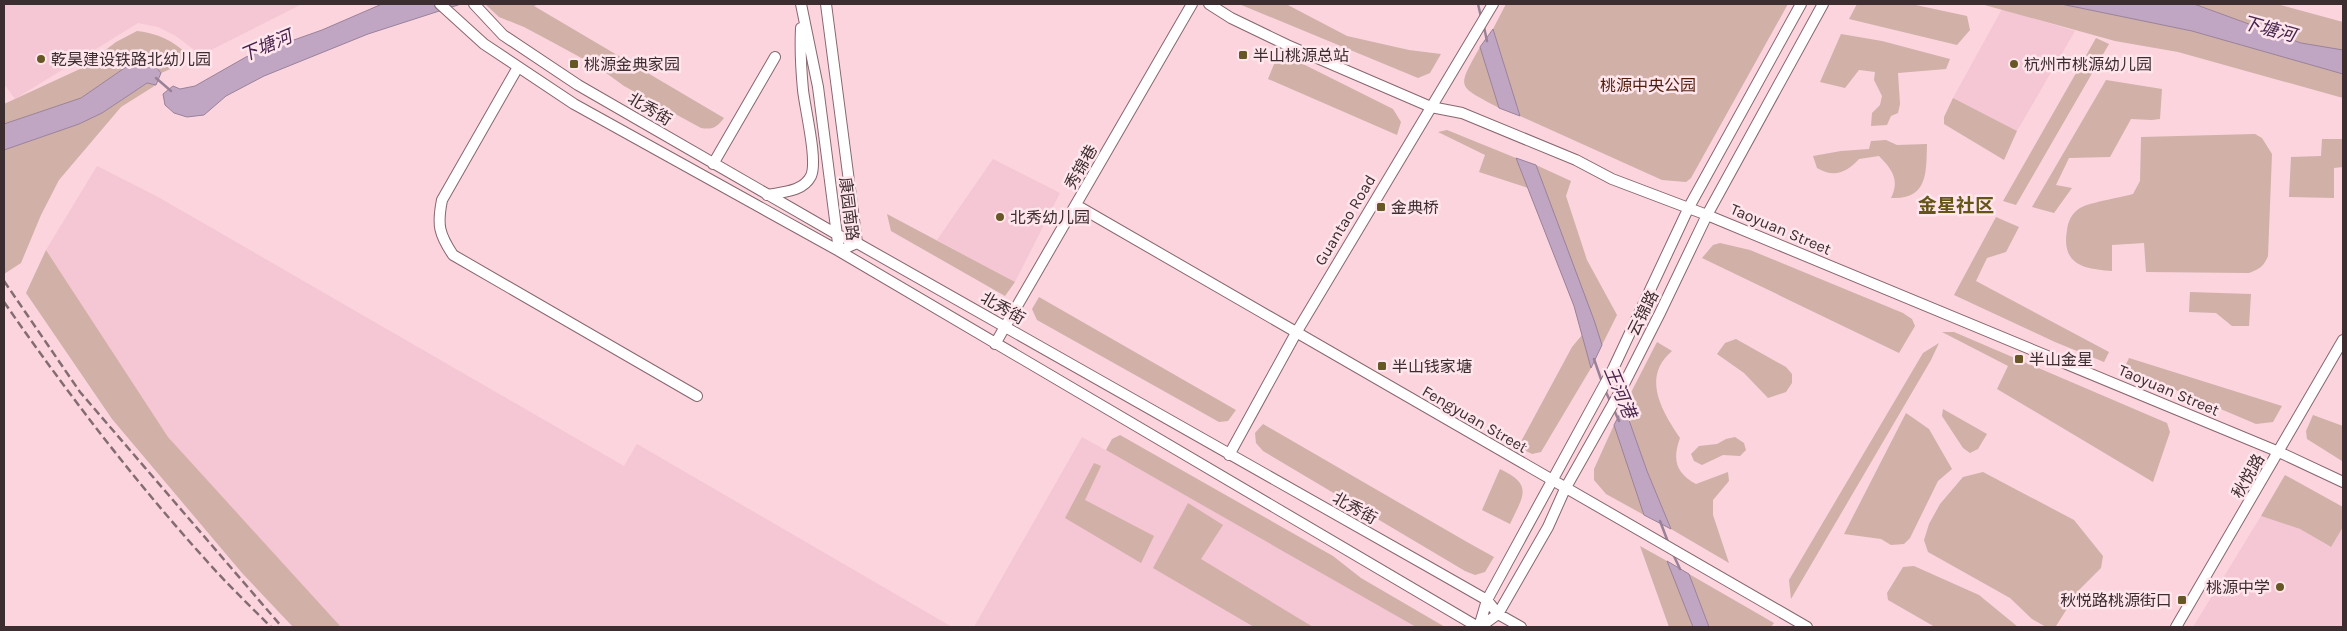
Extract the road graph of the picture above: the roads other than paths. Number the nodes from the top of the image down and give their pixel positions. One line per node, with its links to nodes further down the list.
1 (440, 4): 12 (main road, 北秀街)
2 (800, 4): 10 (main road, 康园南路)
3 (826, 4): 20 (main road, 康园南路)
4 (1192, 4): 16 (main road, 秀锦巷)
5 (1209, 4): 13 (main road, Taoyuan Street)
6 (1493, 4): 13 (main road, Guantao Road)
7 (1801, 4): 17 (main road, 云锦路)
8 (1822, 4): 18 (main road, 云锦路)
9 (475, 5): 14 (main road, 北秀街)
10 (802, 15): 15 (main road); 19 (main road, 康园南路)
11 (775, 57): 14 (main road)
12 (518, 67): 21 (main road, 北秀街); 26 (main road)
13 (1431, 107): 17 (main road, Taoyuan Street); 23 (main road, Guantao Road)
14 (713, 164): 15 (main road, 北秀街)
15 (767, 195): 19 (main road, 北秀街)
16 (1076, 205): 22 (main road, 秀锦巷); 23 (main road, Fengyuan Street)
17 (1689, 207): 18 (main road, Taoyuan Street); 29 (main road, 云锦路)
18 (1707, 215): 27 (main road, Taoyuan Street); 31 (main road, 云锦路)
19 (838, 235): 20 (main road, 北秀街); 21 (main road, 康园南路)
20 (858, 243): 21 (main road, 康园南路); 22 (main road, 北秀街)
21 (839, 251): 25 (main road, 北秀街)
22 (1006, 326): 25 (main road, 秀锦巷); 28 (main road, 北秀街)
23 (1296, 333): 28 (main road, Guantao Road); 29 (main road, Fengyuan Street)
24 (2343, 340): 27 (main road, 秋悦路)
25 (995, 344): 34 (main road, 北秀街)
26 (697, 396)
27 (2279, 452): 30 (main road, Taoyuan Street); 37 (main road, 秋悦路)
28 (1229, 455): 32 (main road, 北秀街)
29 (1551, 480): 31 (main road, Fengyuan Street); 32 (main road, 云锦路)
30 (2343, 482)
31 (1565, 489): 33 (main road, 云锦路); 36 (main road, Fengyuan Street)
32 (1487, 600): 33 (main road, 北秀街); 34 (main road, 云锦路)
33 (1498, 614): 34 (main road, 云锦路); 35 (main road, 北秀街)
34 (1479, 627)
35 (1521, 627)
36 (1807, 627)
37 (2176, 627)

